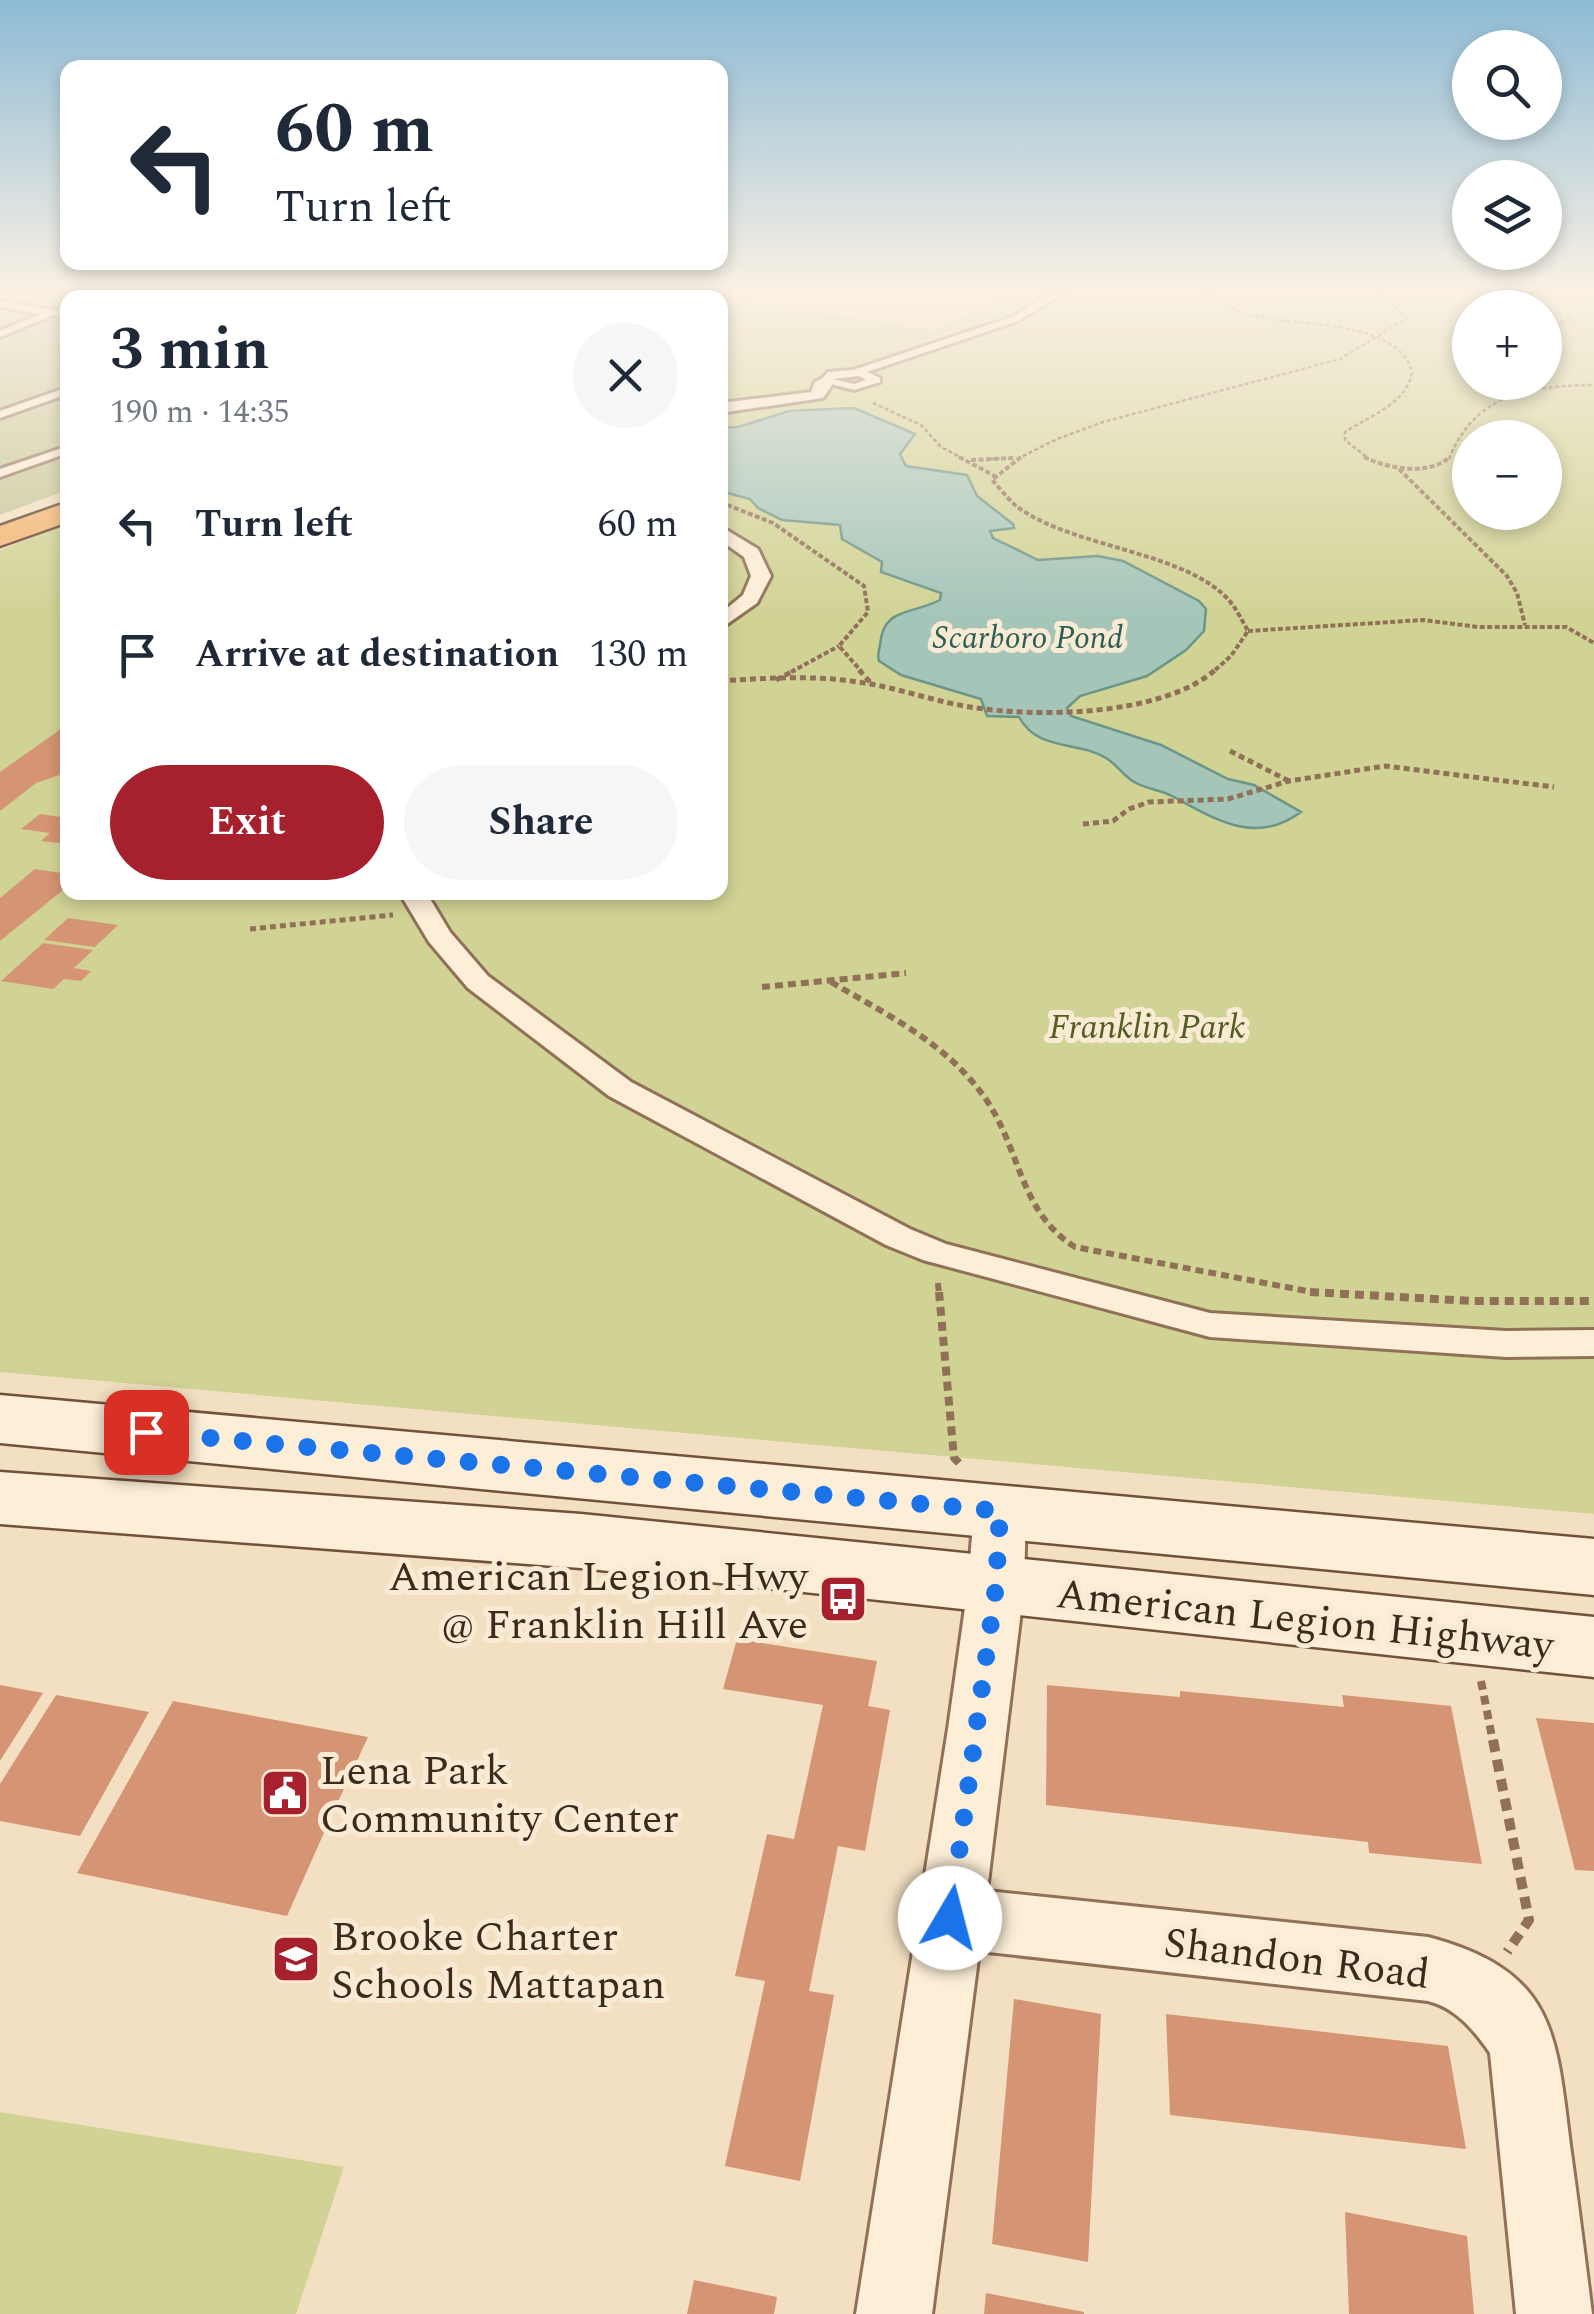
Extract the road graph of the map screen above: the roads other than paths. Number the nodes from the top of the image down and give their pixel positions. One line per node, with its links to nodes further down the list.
1 (41, 400): 4 (lane)
2 (792, 400): 3 (street)
3 (728, 407)
4 (0, 415)
5 (60, 452): 6 (lane)
6 (0, 473)
7 (60, 502): 9 (highway)
8 (60, 514): 10 (highway)
9 (0, 525)
10 (0, 537)
11 (728, 537): 12 (street)
12 (728, 616)
13 (418, 902): 14 (street)
14 (1594, 1344)
15 (0, 1419): 17 (main road, American Legion Highway)
16 (0, 1498): 19 (main road, American Legion Highway)
17 (1000, 1511): 18 (main road, American Legion Highway); 19 (street)
18 (1594, 1567)
19 (996, 1586): 20 (main road, American Legion Highway); 21 (street)
20 (1594, 1647)
21 (950, 1918): 22 (street); 23 (street, Shandon Road)
22 (894, 2314)
23 (1554, 2314)

